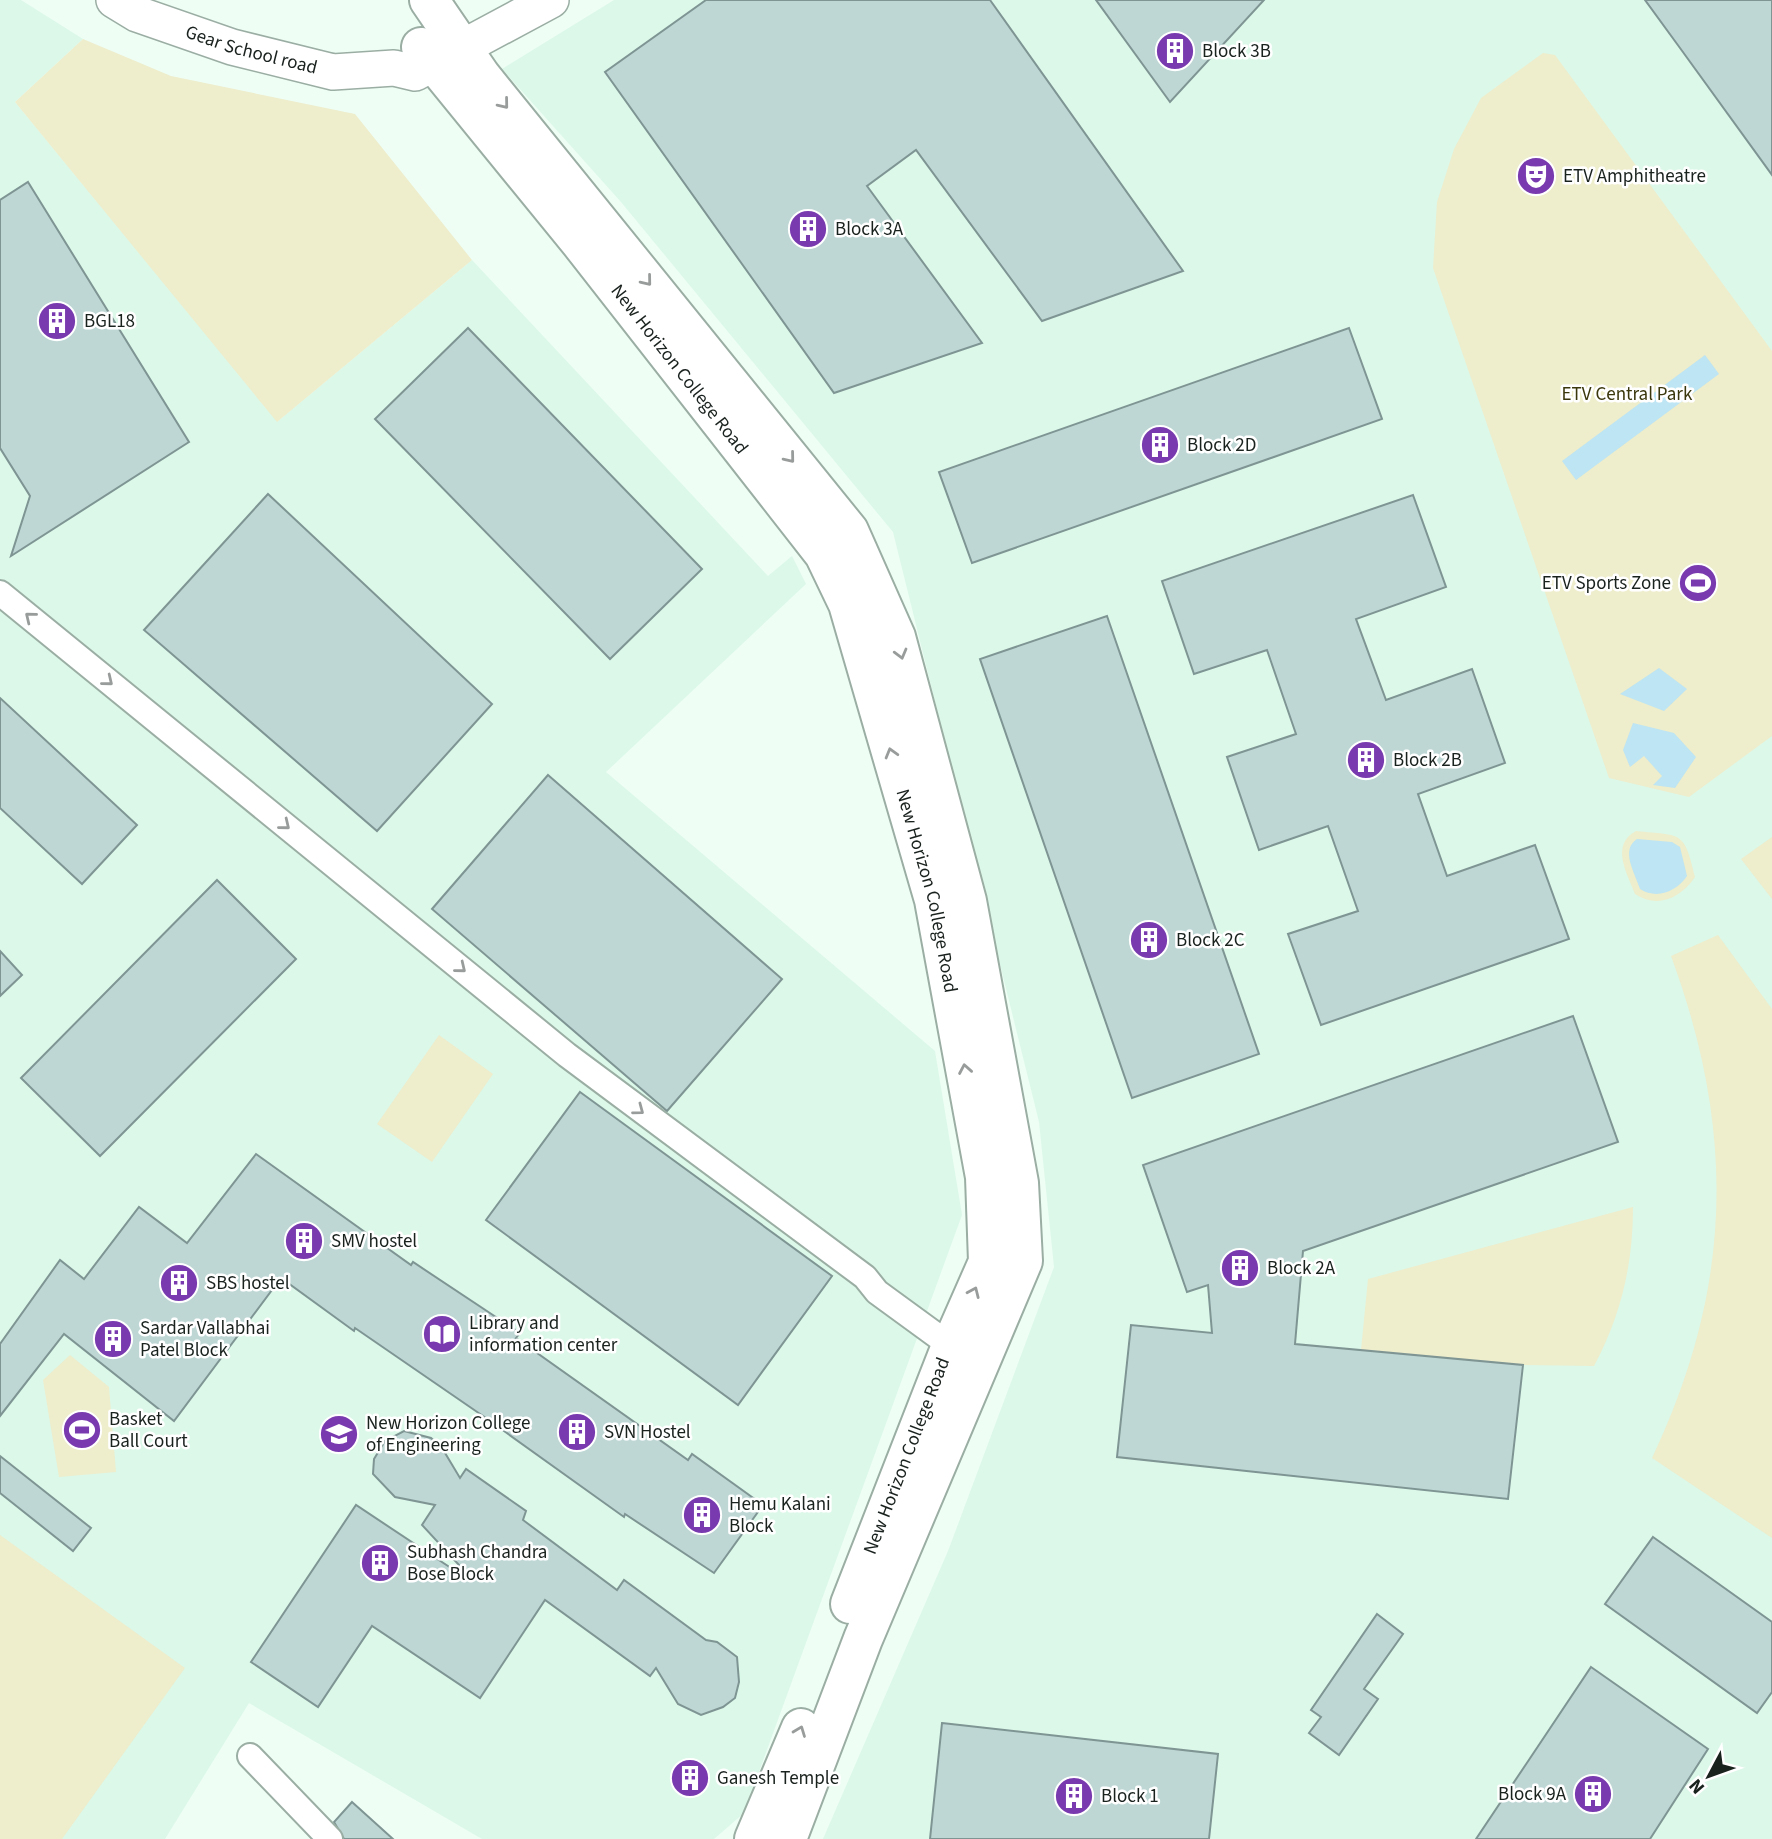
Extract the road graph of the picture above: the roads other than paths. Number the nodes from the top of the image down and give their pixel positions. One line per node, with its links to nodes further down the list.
1 (114, 0): 5 (main road, Gear School road)
2 (429, 0): 5 (main road)
3 (513, 0): 5 (main road, Gear School road)
4 (551, 0): 5 (main road, Gear School road)
5 (432, 53): 7 (main road, New Horizon College Road, one-way to 5); 11 (main road, New Horizon College Road, one-way to 11)
6 (3, 595): 7 (street)
7 (951, 1346): 10 (main road, New Horizon College Road, one-way to 7)
8 (250, 1756): 9 (street)
9 (330, 1839)
10 (754, 1839)
11 (787, 1839)

